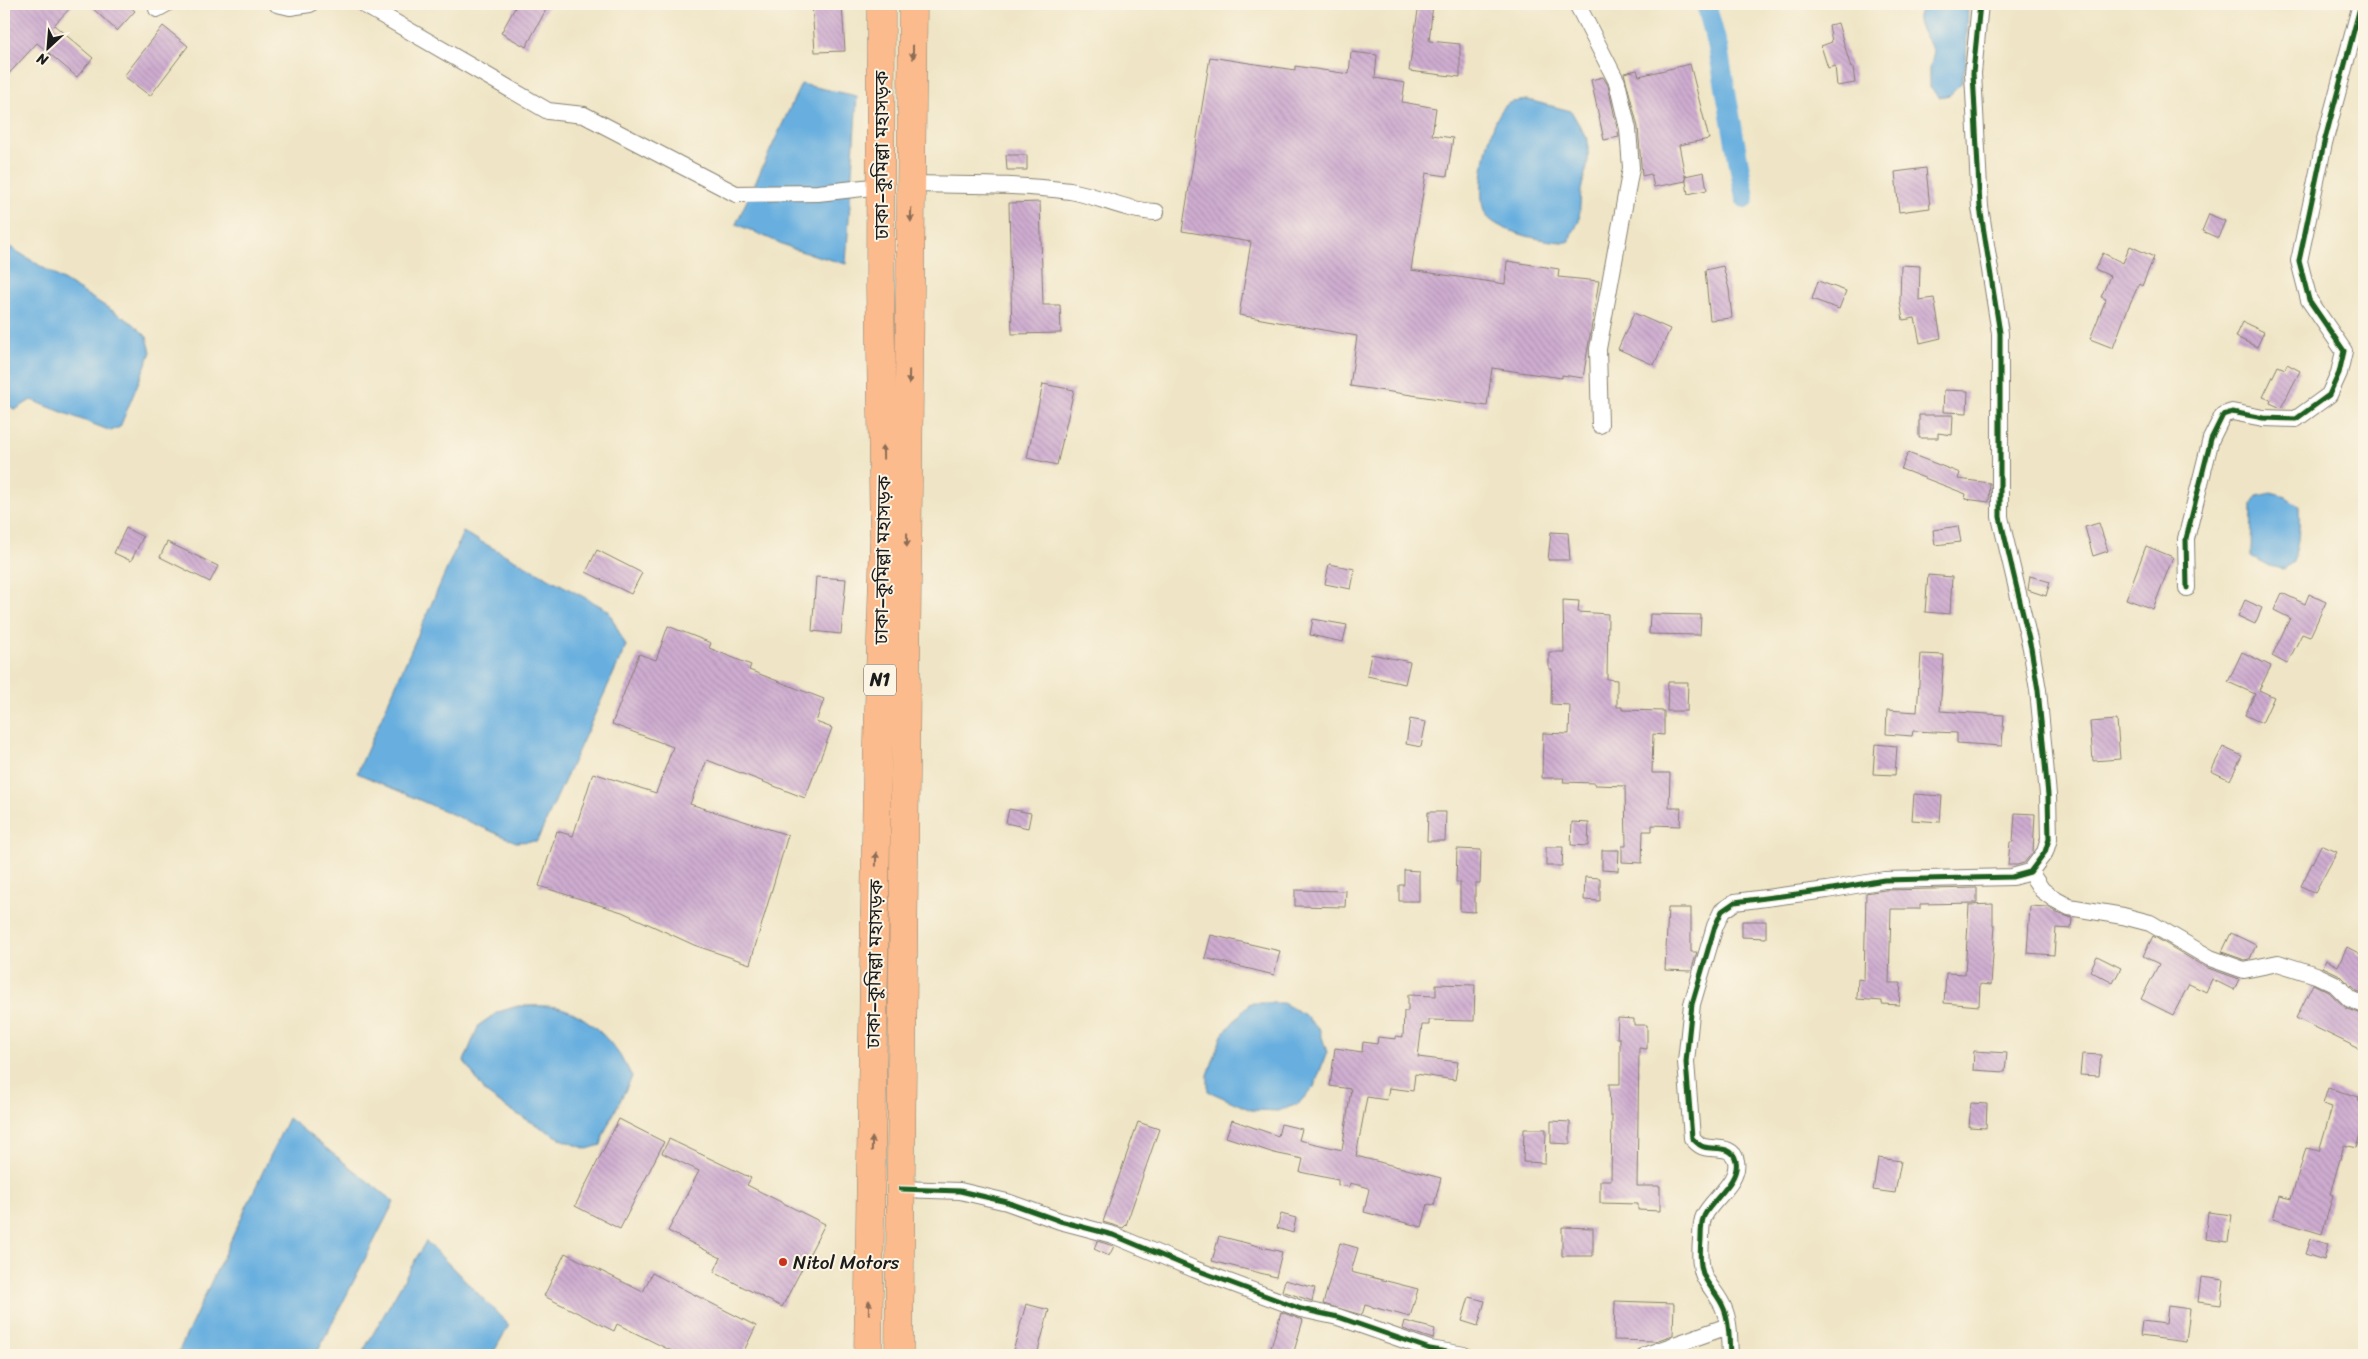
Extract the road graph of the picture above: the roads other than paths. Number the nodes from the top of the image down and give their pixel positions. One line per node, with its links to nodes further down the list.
1 (278, 4): 2 (street)
2 (310, 4)
3 (363, 4): 10 (street)
4 (882, 4): 10 (highway, ঢাকা–কুমিল্লা মহাসড়ক / N1)
5 (913, 4): 9 (highway, ঢাকা–কুমিল্লা মহাসড়ক / N1, one-way to 9)
6 (1577, 4): 12 (street)
7 (1980, 4): 14 (street)
8 (2361, 4): 13 (street)
9 (912, 184): 11 (street); 16 (highway, ঢাকা–কুমিল্লা মহাসড়ক / N1, one-way to 16)
10 (881, 186): 18 (highway, ঢাকা–কুমিল্লা মহাসড়ক / N1, one-way to 10)
11 (1156, 212)
12 (1600, 425)
13 (2187, 588)
14 (2030, 872): 15 (street); 17 (street)
15 (2364, 1005)
16 (901, 1189): 19 (highway, ঢাকা–কুমিল্লা মহাসড়ক / N1); 20 (street)
17 (1728, 1326): 21 (street); 22 (street)
18 (868, 1355)
19 (899, 1355)
20 (1464, 1355)
21 (1646, 1355)
22 (1730, 1355)

